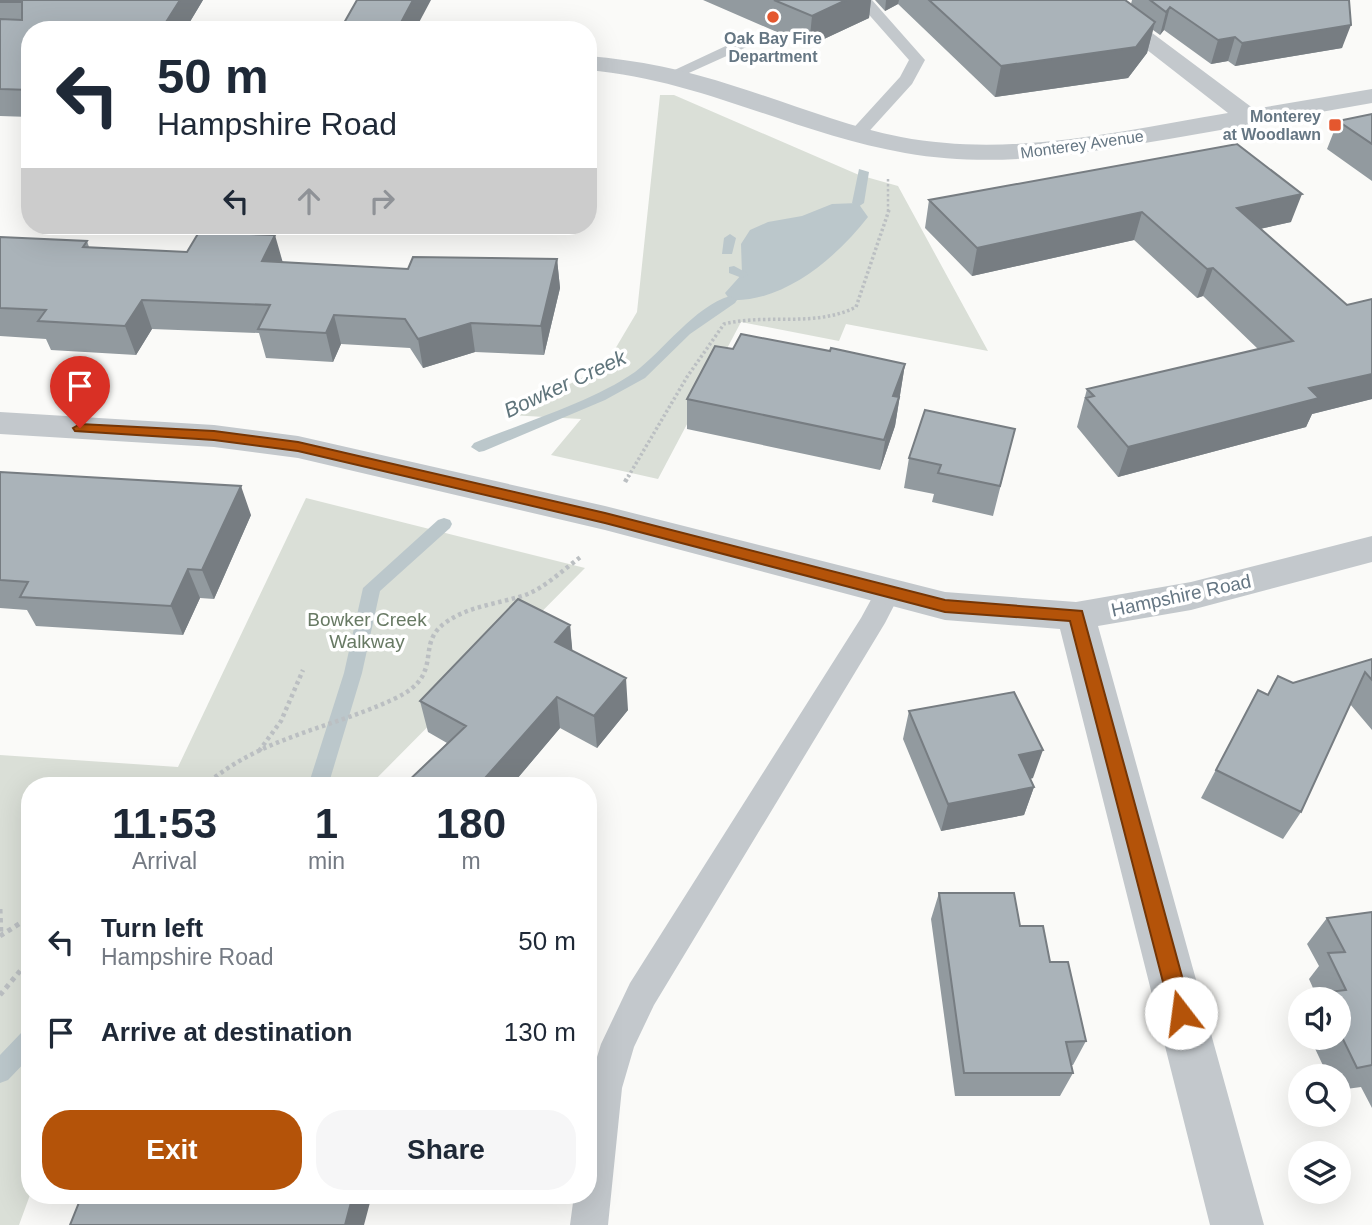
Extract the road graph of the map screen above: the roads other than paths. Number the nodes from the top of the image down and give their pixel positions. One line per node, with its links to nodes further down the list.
1 (864, 0): 8 (lane)
2 (1094, 0): 7 (street)
3 (745, 42): 5 (lane)
4 (597, 64): 5 (street, Monterey Avenue)
5 (674, 74): 8 (street, Monterey Avenue)
6 (1372, 96): 7 (street, Monterey Avenue)
7 (1251, 118): 8 (street, Monterey Avenue)
8 (857, 134)
9 (0, 424): 11 (street, Hampshire Road)
10 (1372, 549): 12 (street, Hampshire Road)
11 (888, 592): 12 (street, Hampshire Road); 13 (lane)
12 (1076, 615): 16 (street)
13 (597, 1156)
14 (591, 1204): 15 (lane)
15 (589, 1225)
16 (1237, 1225)

